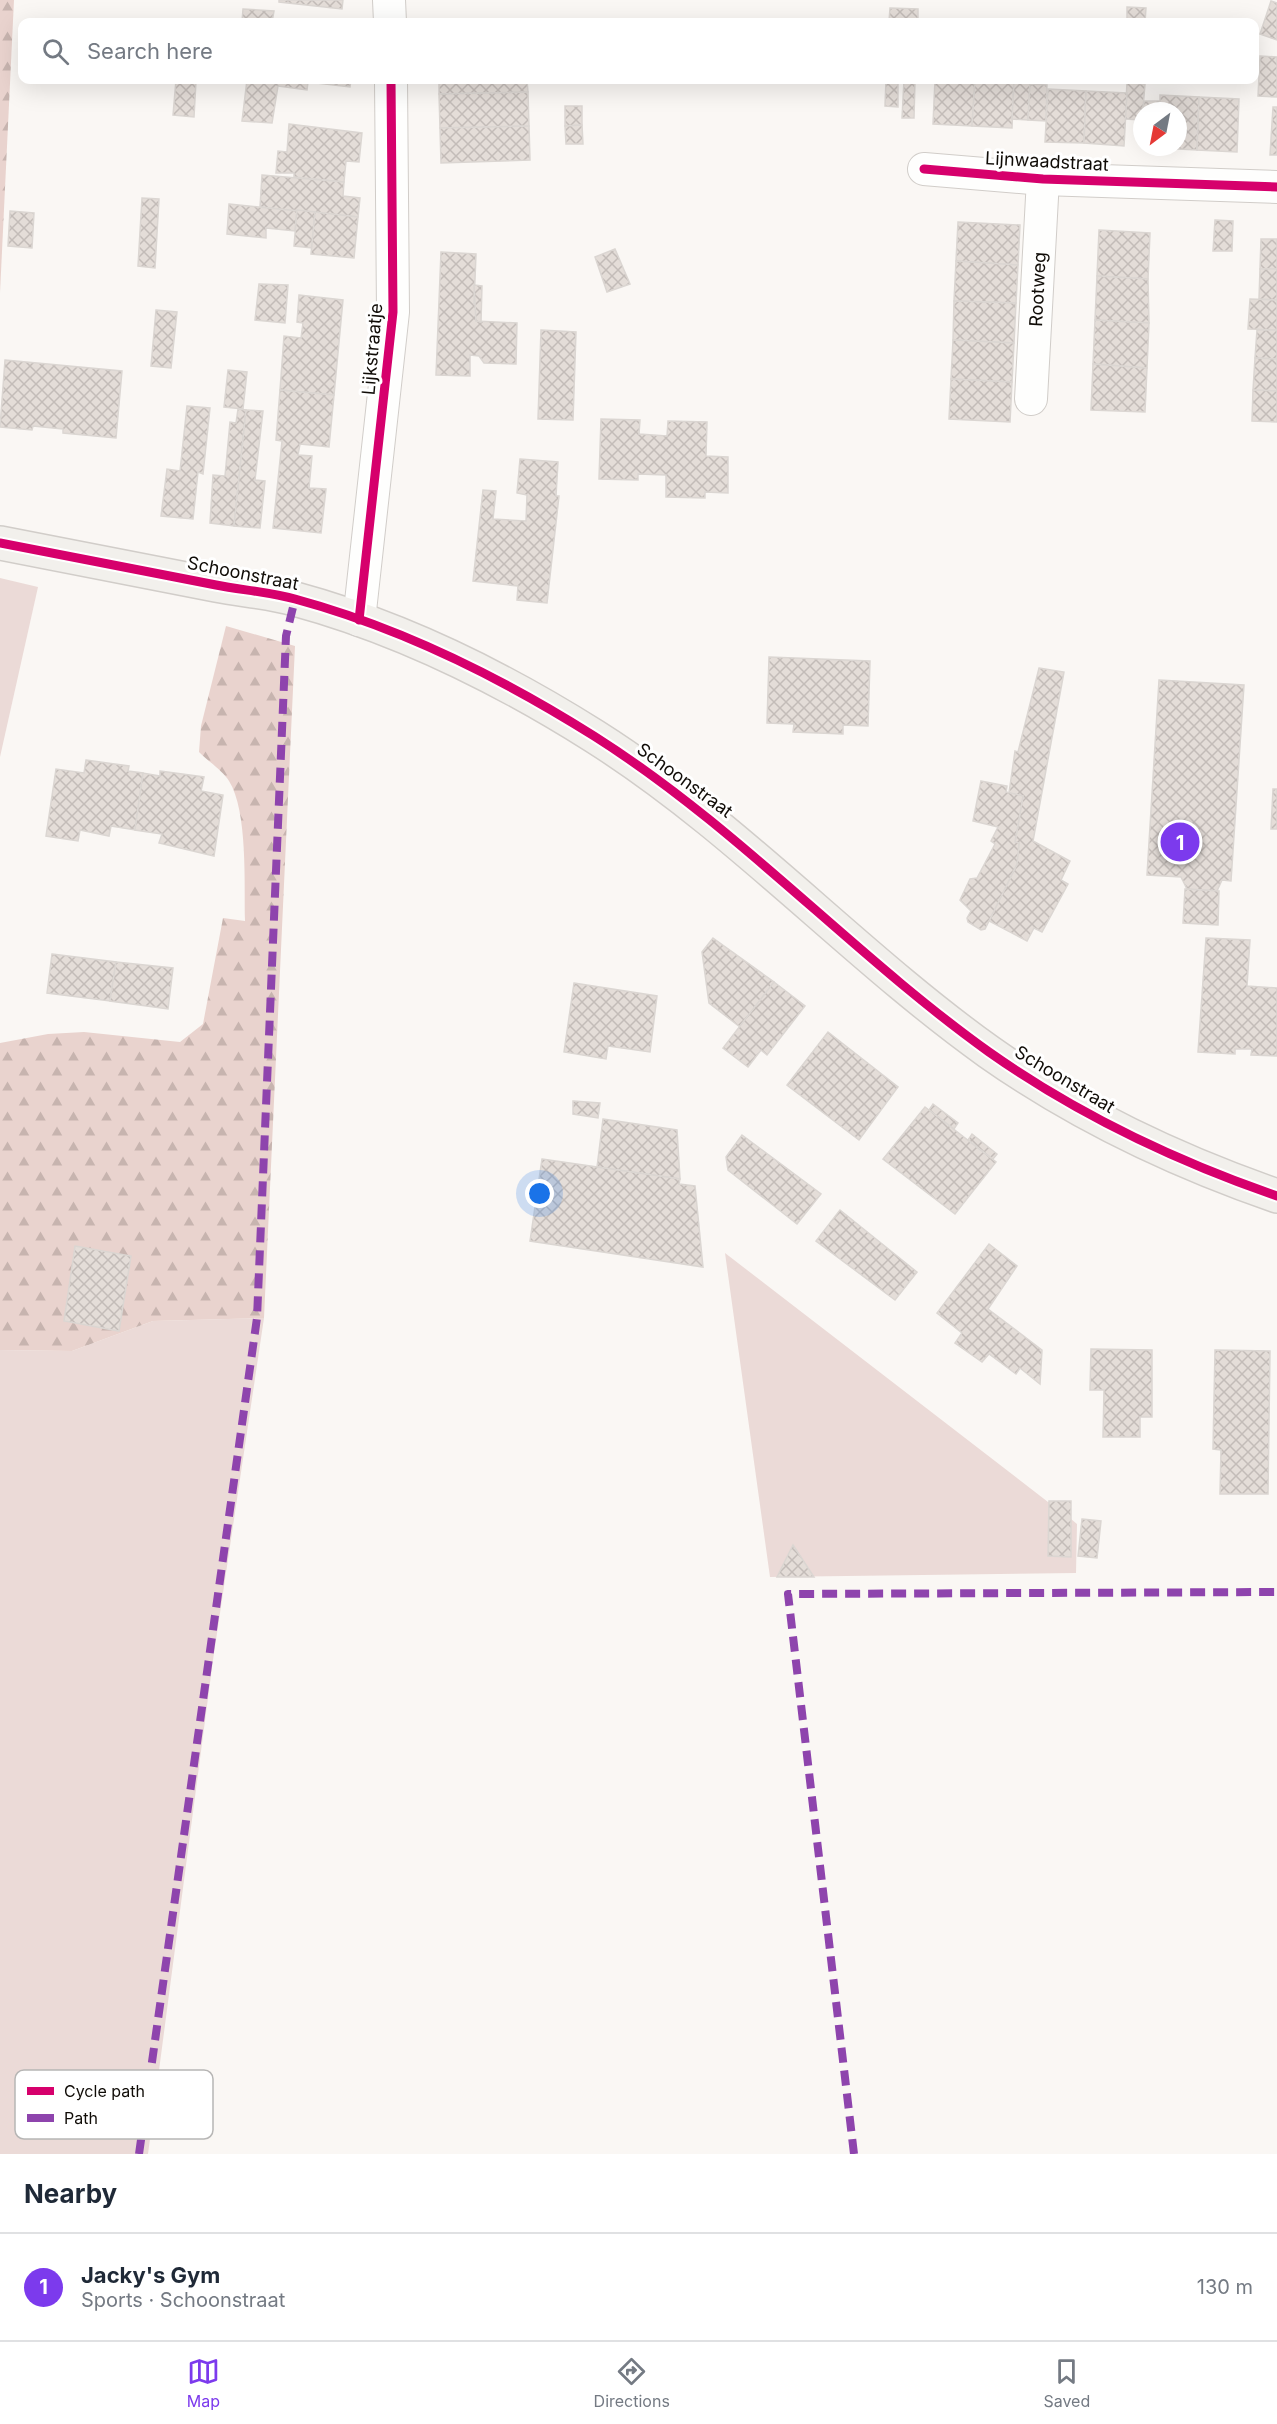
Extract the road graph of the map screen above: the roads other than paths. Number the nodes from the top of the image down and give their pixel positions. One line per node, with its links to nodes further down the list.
1 (389, 0): 2 (street)
2 (390, 18)
3 (391, 84): 9 (street, Lijkstraatje)
4 (924, 170): 5 (street, Lijnwaadstraat)
5 (1042, 179): 6 (street, Lijnwaadstraat); 7 (street, Rootweg)
6 (1277, 187)
7 (1031, 399)
8 (0, 543): 9 (street, Schoonstraat)
9 (360, 620): 10 (street, Schoonstraat)
10 (1277, 1196)

